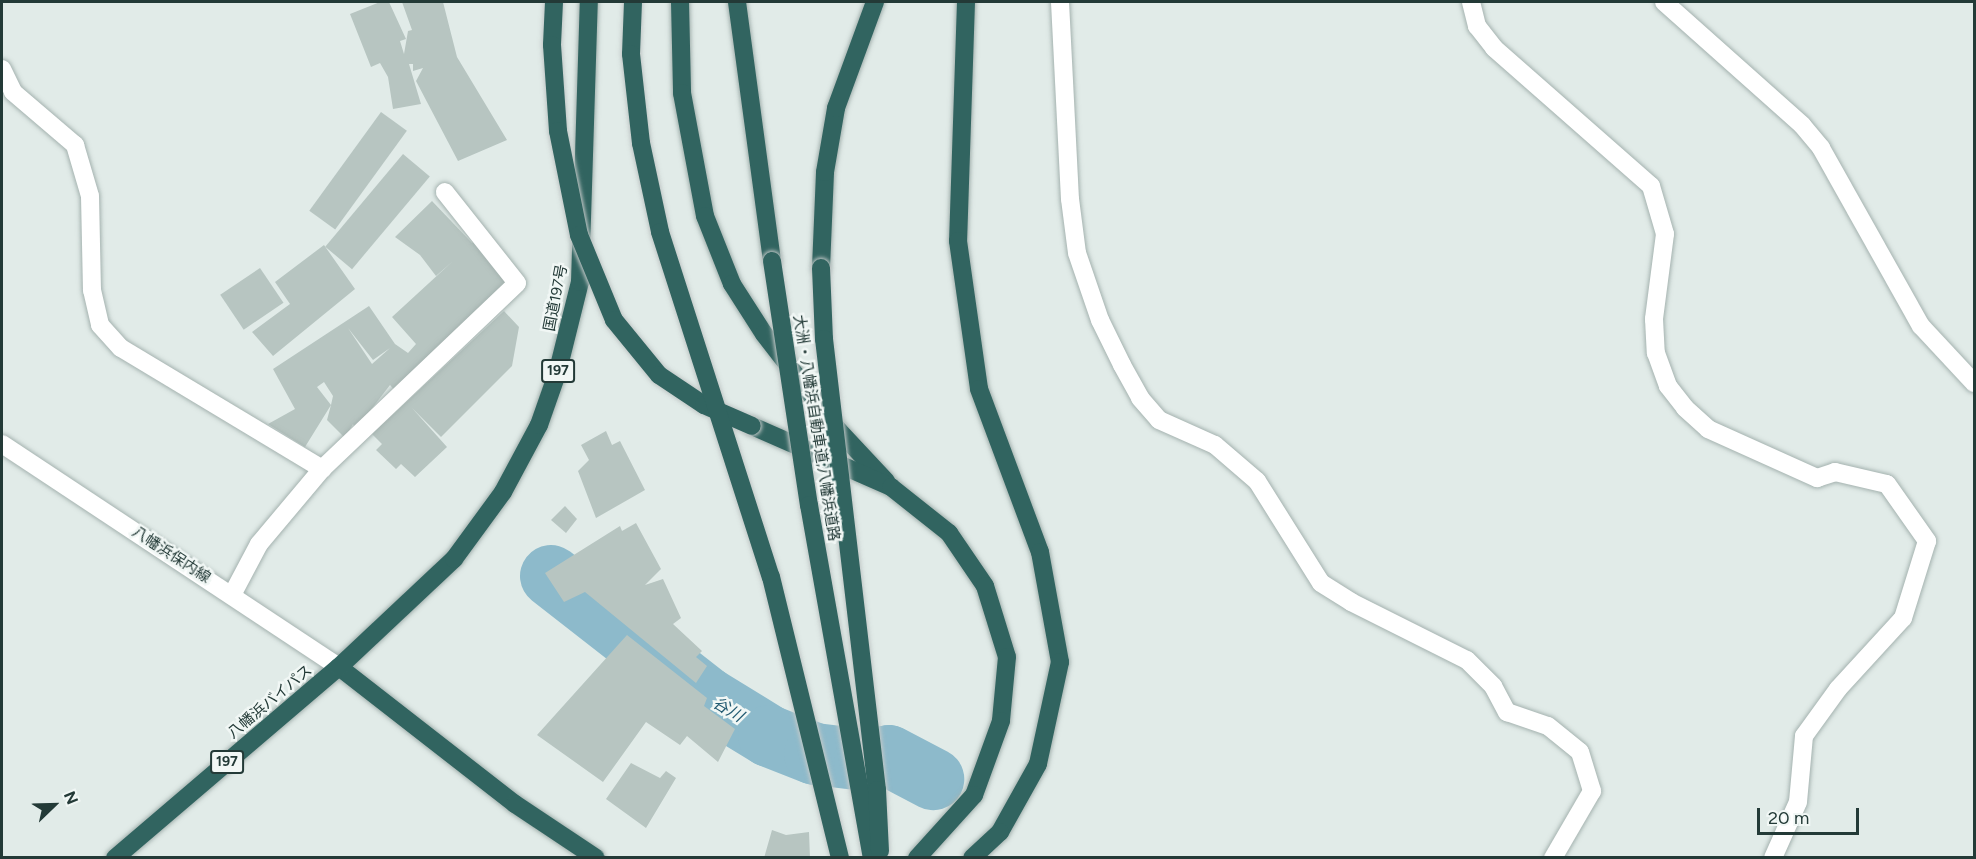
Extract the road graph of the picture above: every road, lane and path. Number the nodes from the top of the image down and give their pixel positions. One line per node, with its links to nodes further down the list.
1 (554, 2): 16 (highway, bridge)
2 (589, 2): 18 (highway, 国道197号 / 197)
3 (633, 2): 21 (highway, bridge)
4 (680, 2): 16 (highway)
5 (737, 2): 22 (highway, 大洲・八幡浜自動車道;八幡浜道路, bridge)
6 (875, 2): 23 (highway, bridge)
7 (966, 2): 25 (highway)
8 (1060, 2): 26 (street)
9 (1471, 2): 27 (street)
10 (1664, 2): 13 (street)
11 (2, 69): 15 (street)
12 (445, 192): 15 (street)
13 (1974, 383)
14 (2, 444): 17 (street, 八幡浜保内線)
15 (322, 469): 17 (street)
16 (891, 487): 24 (highway)
17 (232, 595): 18 (street, 八幡浜保内線)
18 (339, 667): 19 (highway, 八幡浜バイパス / 197); 20 (highway)
19 (115, 858)
20 (596, 858)
21 (840, 858)
22 (872, 858)
23 (880, 858)
24 (917, 858)
25 (972, 858)
26 (1553, 858)
27 (1773, 858)

